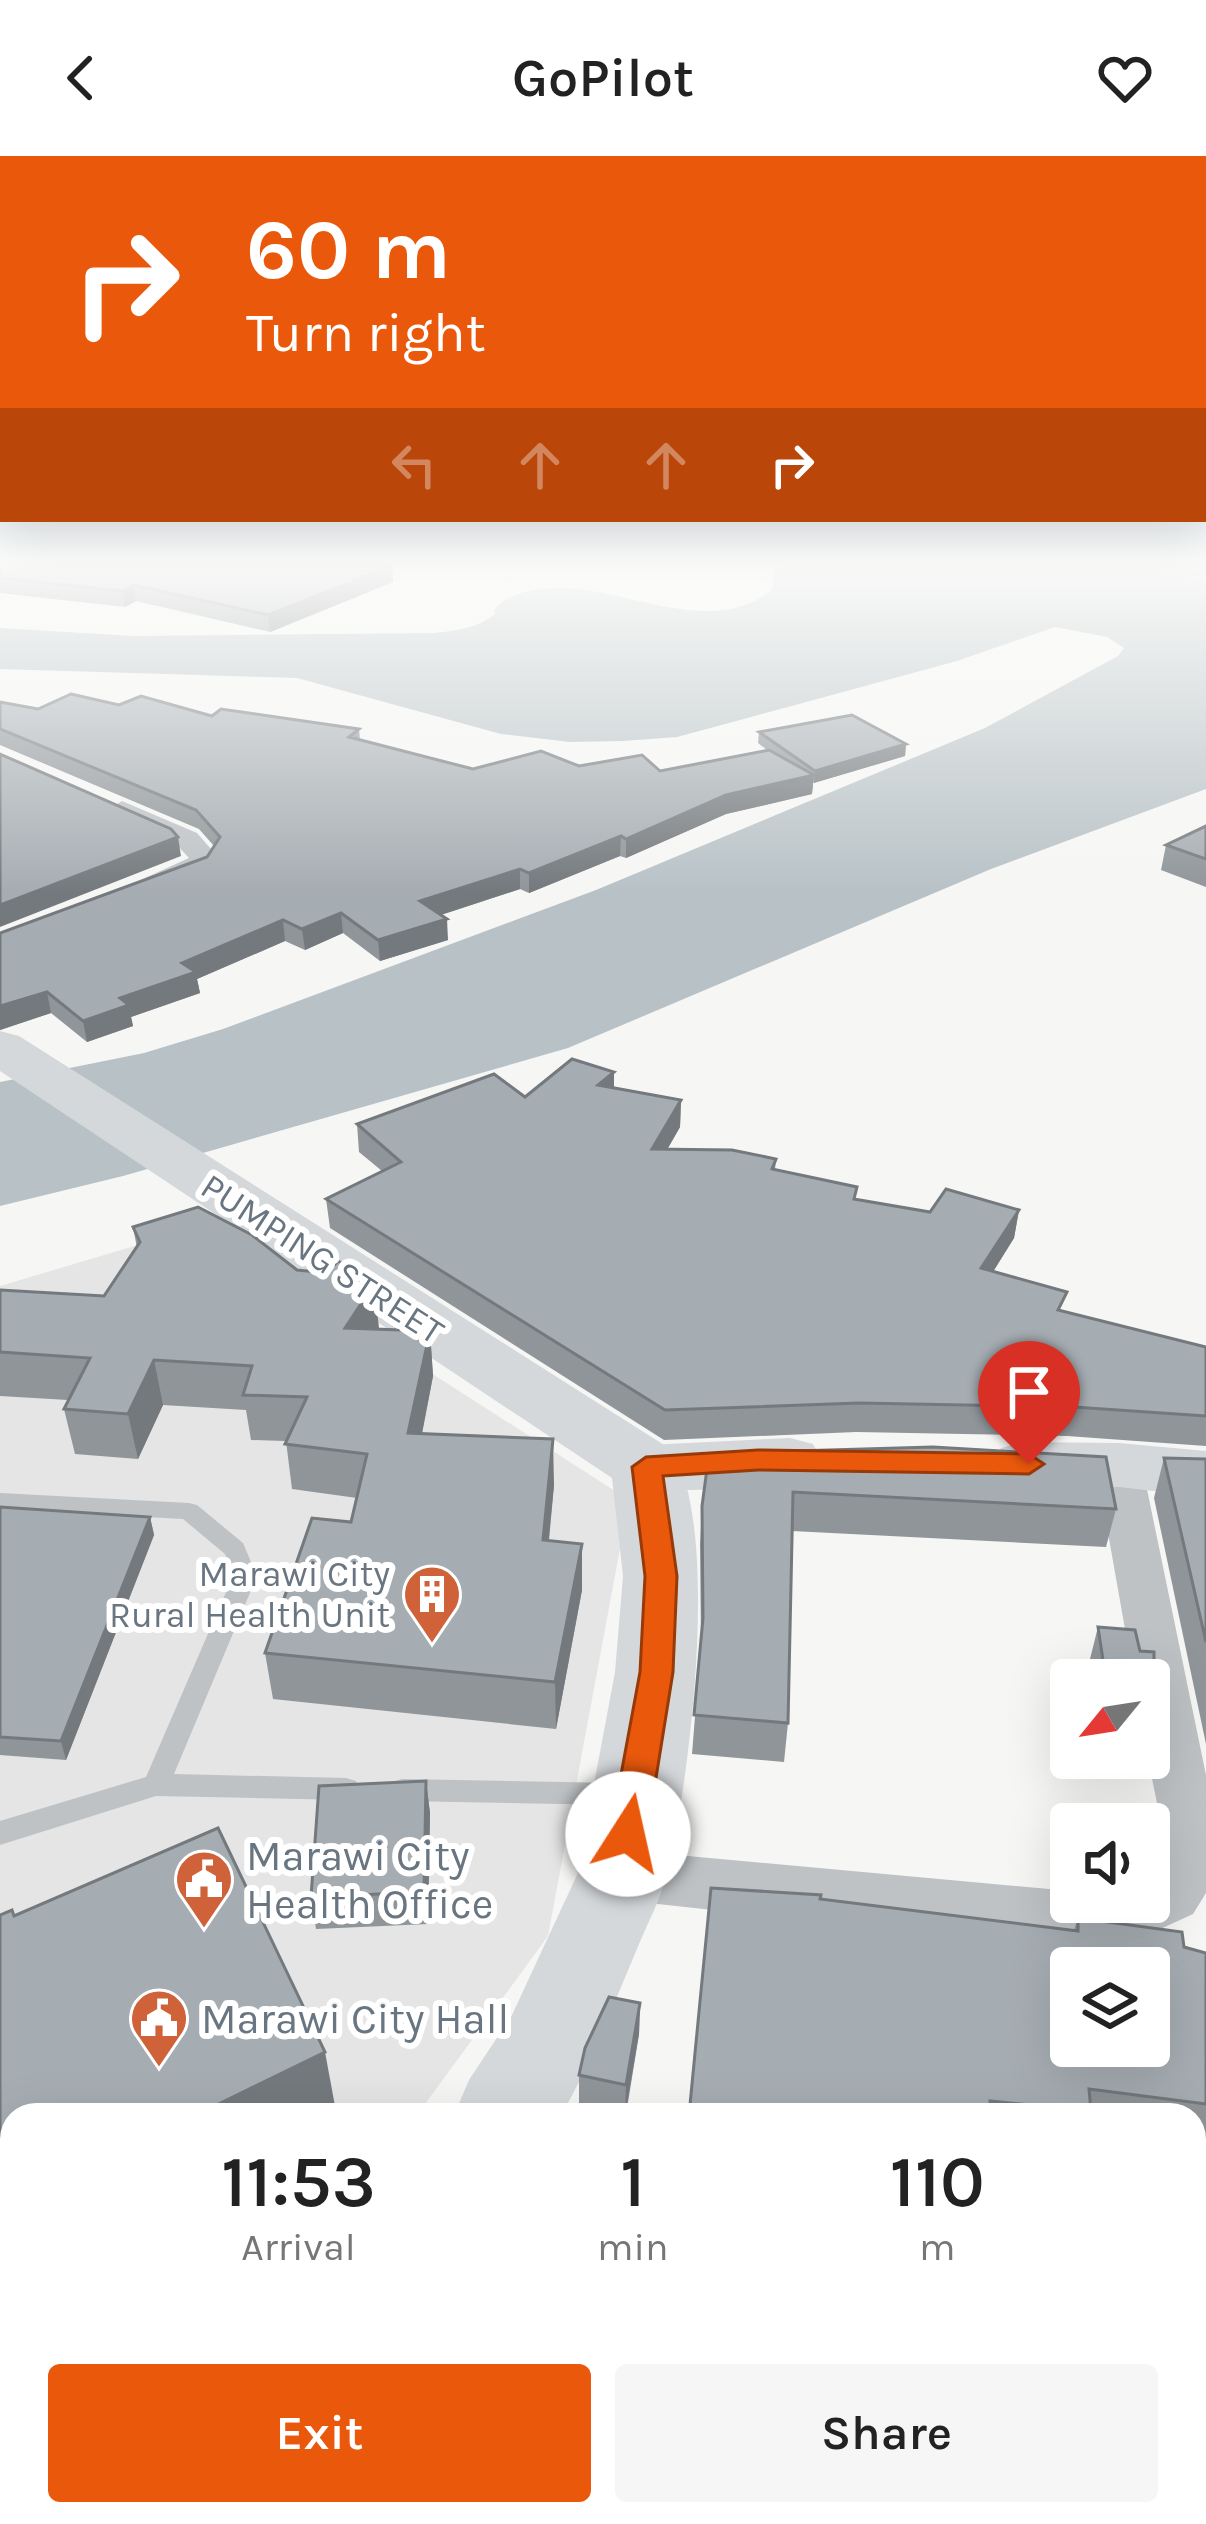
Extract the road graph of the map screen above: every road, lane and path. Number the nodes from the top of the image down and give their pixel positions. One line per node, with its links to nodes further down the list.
1 (88, 794): 2 (street)
2 (120, 898)
3 (0, 1047): 7 (main road, PUMPING STREET)
4 (848, 1461): 7 (main road)
5 (961, 1463): 6 (main road)
6 (1119, 1465): 8 (main road); 12 (street)
7 (646, 1467): 12 (main road)
8 (1206, 1474)
9 (0, 1501): 10 (lane)
10 (156, 1785): 11 (lane); 12 (lane)
11 (0, 1833)
12 (629, 1834): 13 (main road)
13 (512, 2103)

